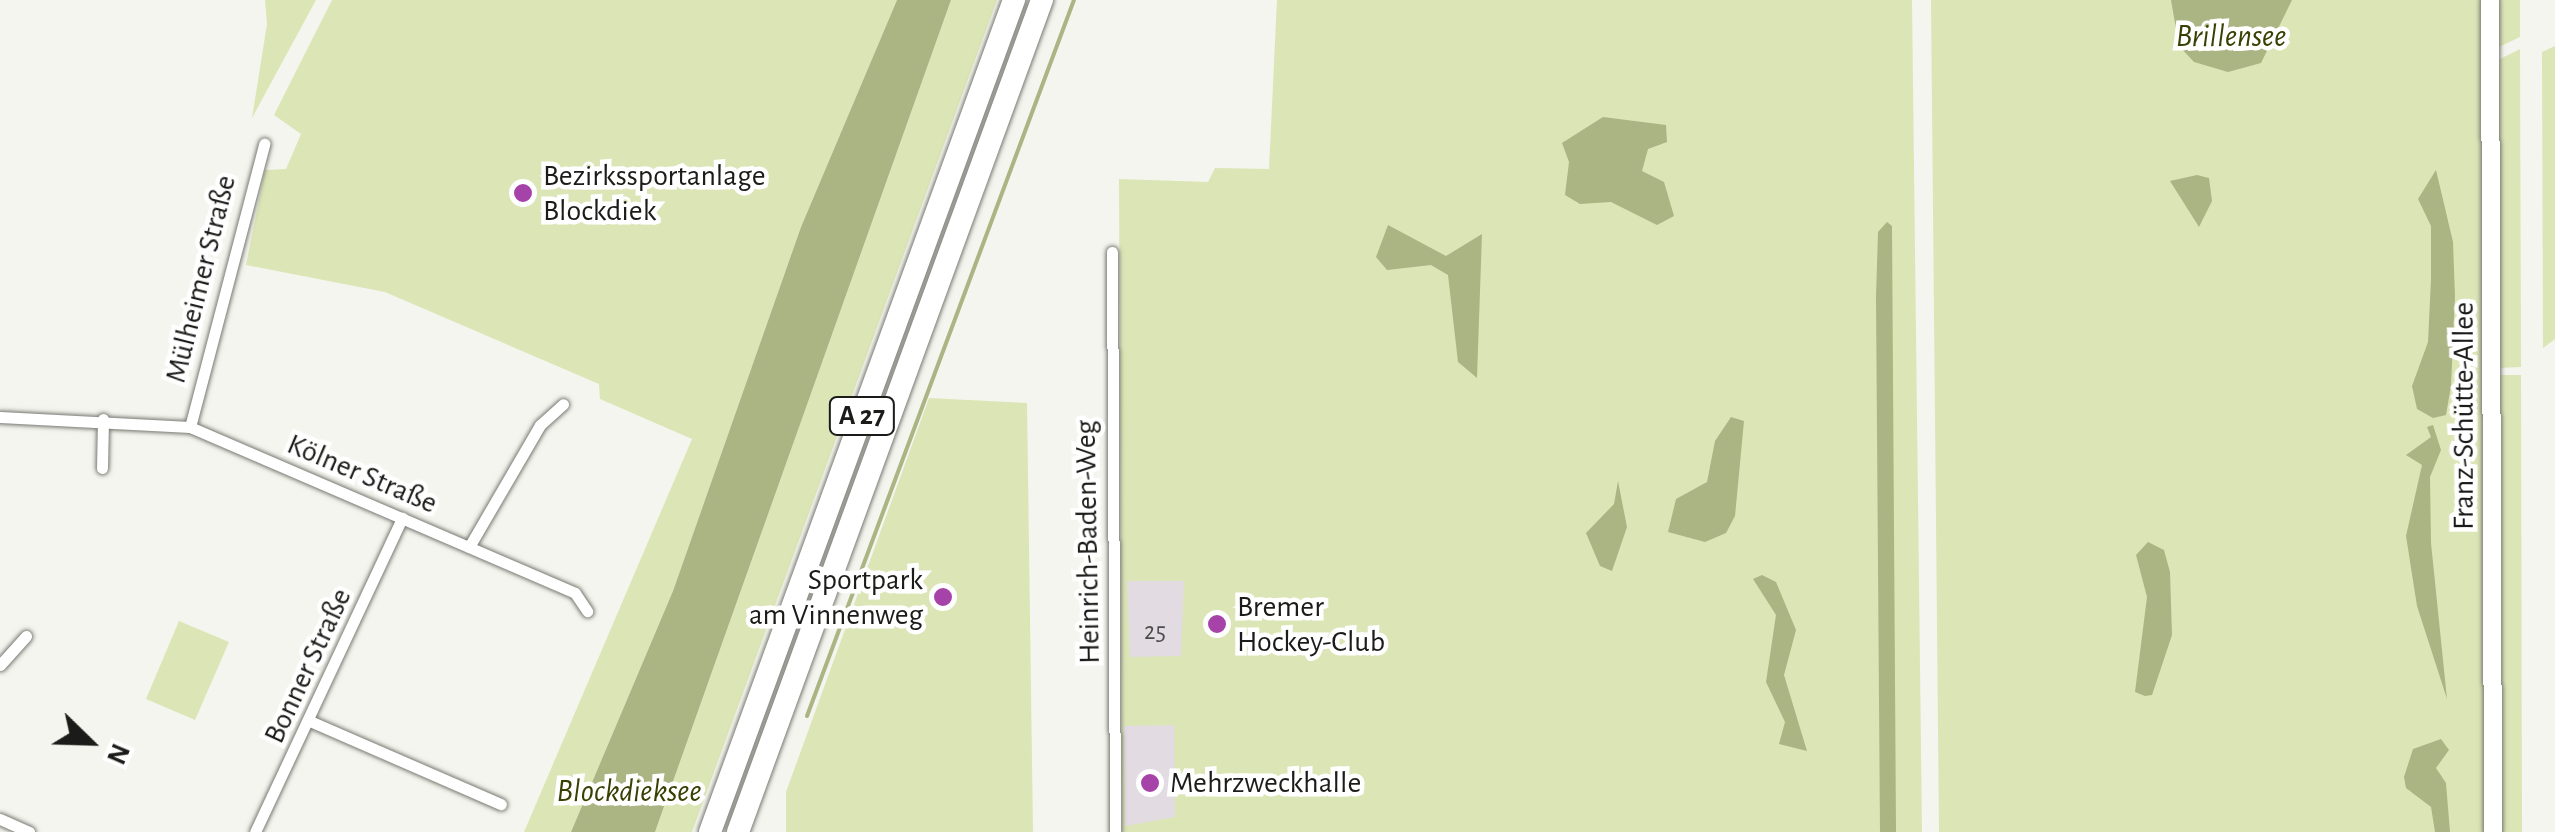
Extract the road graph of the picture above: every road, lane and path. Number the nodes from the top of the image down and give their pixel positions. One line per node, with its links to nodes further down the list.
1 (1014, 0): 21 (highway, A 27)
2 (1042, 0): 22 (highway, A 27)
3 (2490, 0): 24 (main road, Franz-Schütte-Allee)
4 (264, 144): 9 (street, Mülheimer Straße)
5 (1112, 252): 23 (street, Heinrich-Baden-Weg)
6 (562, 404): 12 (street)
7 (0, 417): 8 (street, Kölner Straße)
8 (103, 419): 9 (street, Kölner Straße); 10 (street)
9 (190, 427): 11 (street, Kölner Straße)
10 (102, 468)
11 (402, 518): 12 (street, Kölner Straße); 16 (street, Bonner Straße)
12 (469, 548): 13 (street, Kölner Straße)
13 (587, 610)
14 (26, 636): 15 (street)
15 (0, 665)
16 (312, 722): 17 (street); 20 (street, Bonner Straße)
17 (501, 804)
18 (0, 819): 19 (street)
19 (30, 832)
20 (254, 832)
21 (710, 832)
22 (738, 832)
23 (1116, 832)
24 (2492, 832)

